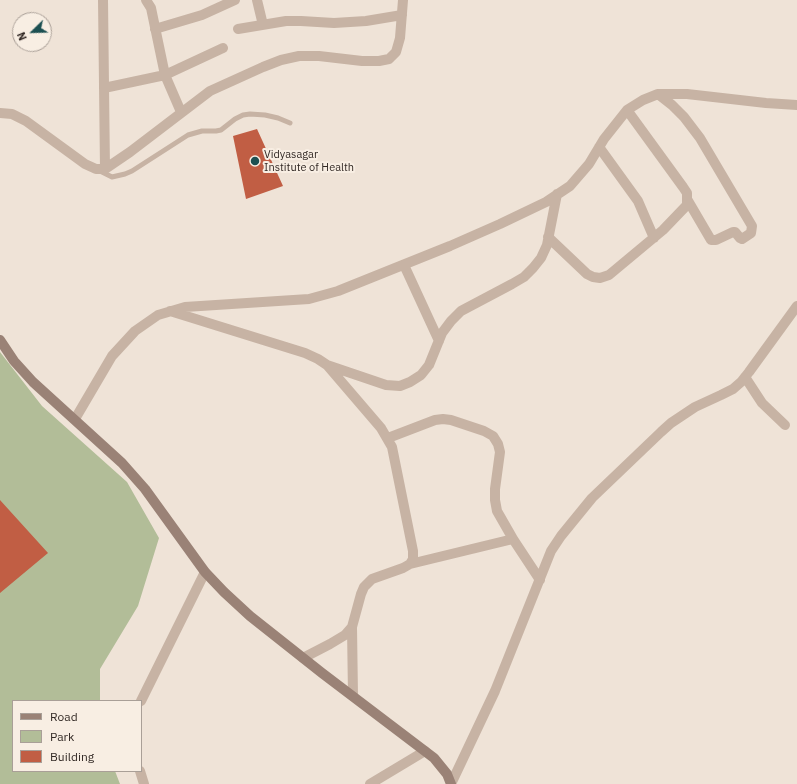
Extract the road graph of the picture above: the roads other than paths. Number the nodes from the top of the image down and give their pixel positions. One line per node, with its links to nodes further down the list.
1 (103, 0): 12 (street)
2 (146, 0): 8 (street)
3 (235, 0): 8 (street)
4 (257, 0): 7 (street)
5 (403, 0): 6 (street)
6 (402, 15): 7 (street); 16 (street)
7 (263, 25): 9 (street)
8 (155, 28): 11 (street)
9 (238, 29)
10 (222, 48): 11 (street)
11 (165, 75): 12 (street); 16 (street)
12 (104, 88): 20 (street)
13 (658, 94): 14 (street); 15 (street); 22 (street)
14 (797, 105)
15 (627, 110): 19 (street); 22 (street)
16 (181, 112): 20 (street)
17 (0, 113): 20 (street)
18 (290, 123): 20 (lane)
19 (599, 147): 21 (street); 24 (street)
20 (101, 169)
21 (557, 194): 23 (street); 25 (street)
22 (688, 199): 24 (street)
23 (548, 237): 24 (street); 29 (street)
24 (654, 238)
25 (404, 265): 27 (street); 29 (street)
26 (797, 306): 31 (street)
27 (170, 311): 30 (street); 32 (street)
28 (0, 340): 32 (main road)
29 (439, 341): 30 (street)
30 (327, 365): 34 (street)
31 (745, 377): 33 (street); 38 (street)
32 (75, 419): 37 (main road)
33 (785, 425)
34 (388, 438): 35 (street); 36 (street)
35 (513, 539): 36 (street); 38 (street)
36 (410, 564): 39 (street)
37 (205, 572): 40 (main road); 42 (street)
38 (540, 580): 47 (street)
39 (352, 627): 40 (street); 41 (street)
40 (302, 658): 41 (main road)
41 (353, 696): 43 (main road)
42 (141, 700)
43 (425, 751): 46 (street); 47 (main road)
44 (140, 772): 45 (street)
45 (144, 784)
46 (370, 784)
47 (451, 784)

